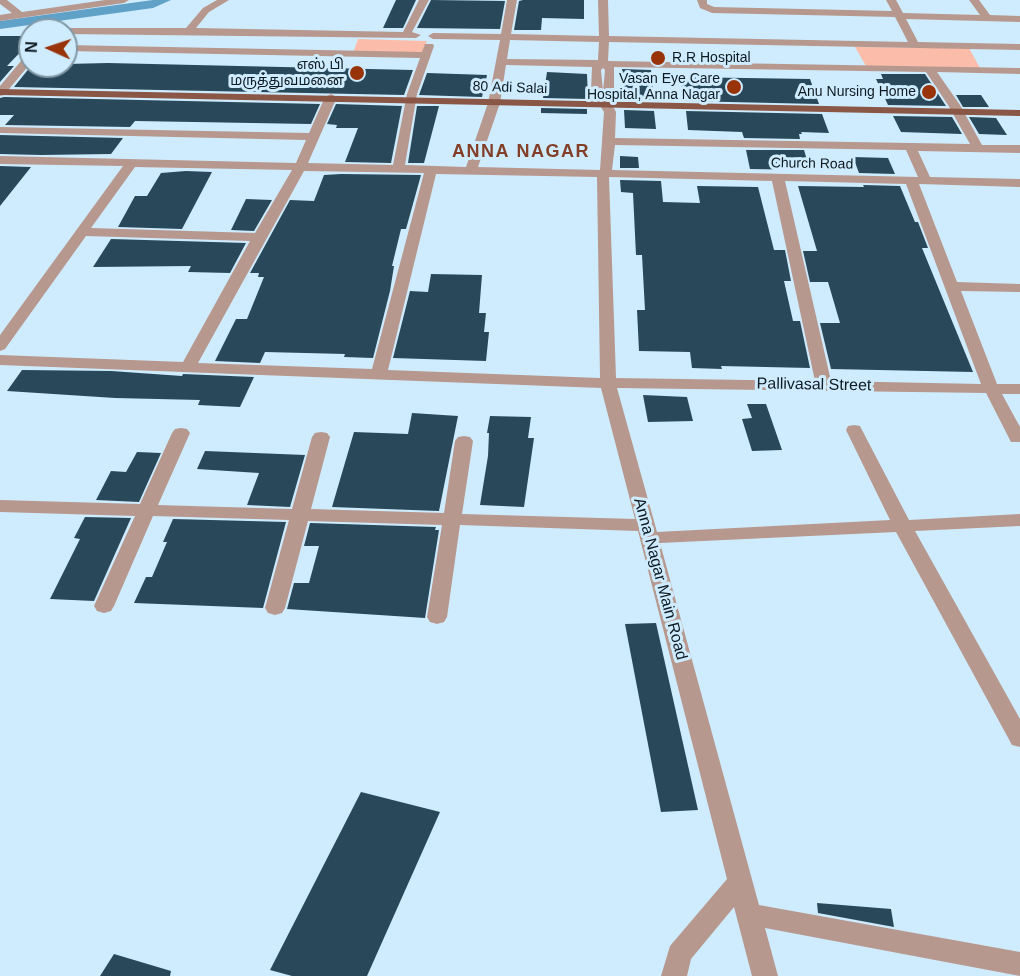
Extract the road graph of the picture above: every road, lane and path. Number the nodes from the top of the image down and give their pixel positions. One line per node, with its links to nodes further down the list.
1 (2, 0): 11 (street)
2 (124, 0): 10 (street)
3 (224, 0): 17 (street)
4 (424, 0): 18 (street)
5 (512, 0): 20 (street)
6 (603, 0): 21 (street)
7 (702, 0): 12 (street)
8 (891, 0): 12 (street)
9 (974, 0): 14 (street)
10 (96, 2): 11 (street)
11 (20, 15): 13 (street)
12 (899, 15): 14 (street); 22 (street)
13 (0, 18)
14 (987, 18): 15 (street)
15 (1020, 19)
16 (78, 31): 17 (street)
17 (189, 31): 18 (street)
18 (406, 35): 19 (street)
19 (433, 36): 20 (street); 25 (street)
20 (506, 38): 21 (street); 28 (street)
21 (604, 39): 26 (street); 29 (street)
22 (915, 45): 26 (street); 27 (street)
23 (1020, 47): 27 (street)
24 (78, 48): 25 (street)
25 (425, 55): 34 (street)
26 (854, 56): 29 (street); 30 (street)
27 (982, 58): 30 (street); 32 (street)
28 (500, 62): 29 (street); 36 (street)
29 (603, 63): 37 (street)
30 (929, 69): 39 (street)
31 (18, 71): 33 (street)
32 (1020, 71)
33 (1, 90): 34 (main road, 80 Adi Salai); 35 (main road, 80 Adi Salai)
34 (412, 97): 35 (main road, 80 Adi Salai); 36 (main road, 80 Adi Salai); 50 (street)
35 (331, 98): 42 (street)
36 (495, 100): 37 (main road, 80 Adi Salai); 52 (street)
37 (604, 102): 39 (main road, 80 Adi Salai); 43 (street, Anna Nagar Main Road); 53 (street, Anna Nagar Main Road)
38 (1020, 107): 39 (main road, 80 Adi Salai)
39 (956, 109): 40 (main road, 80 Adi Salai); 45 (street)
40 (1020, 113)
41 (0, 130): 42 (street)
42 (313, 136): 49 (street)
43 (608, 141): 44 (street); 53 (street, Anna Nagar Main Road)
44 (910, 147): 45 (street); 55 (street)
45 (978, 148): 46 (street)
46 (1020, 149)
47 (0, 160): 48 (street, Church Road)
48 (132, 162): 49 (street, Church Road); 57 (street)
49 (300, 167): 50 (street, Church Road); 58 (street)
50 (398, 169): 51 (street, Church Road)
51 (431, 170): 52 (street, Church Road); 64 (street)
52 (471, 171): 53 (street, Church Road)
53 (603, 176): 54 (street, Church Road); 65 (street, Anna Nagar Main Road)
54 (778, 178): 55 (street, Church Road); 66 (street)
55 (919, 181): 56 (street, Church Road); 59 (street)
56 (1020, 183)
57 (82, 232): 58 (street); 61 (street)
58 (259, 237): 63 (street)
59 (952, 286): 60 (street); 67 (street)
60 (1020, 288)
61 (0, 346)
62 (0, 360): 63 (street, Pallivasal Street)
63 (188, 367): 64 (street, Pallivasal Street)
64 (379, 374): 65 (street, Pallivasal Street)
65 (608, 383): 66 (street, Pallivasal Street); 80 (street, Anna Nagar Main Road)
66 (824, 385): 67 (street, Pallivasal Street)
67 (991, 388): 68 (street, Pallivasal Street); 72 (street)
68 (1020, 389)
69 (854, 430): 79 (street)
70 (181, 433): 75 (street)
71 (321, 437): 76 (street)
72 (1017, 438)
73 (464, 441): 77 (street)
74 (0, 506): 75 (street)
75 (147, 510): 76 (street); 81 (street)
76 (300, 515): 77 (street); 82 (street)
77 (452, 519): 80 (street); 83 (street)
78 (1020, 520): 79 (street)
79 (902, 525): 80 (street); 84 (street)
80 (648, 531): 85 (street, Anna Nagar Main Road)
81 (104, 606)
82 (275, 608)
83 (437, 617)
84 (1020, 739)
85 (740, 881): 86 (street, Anna Nagar Main Road); 88 (street)
86 (749, 914): 87 (street); 89 (street, Anna Nagar Main Road)
87 (1020, 964)
88 (675, 976)
89 (765, 976)

